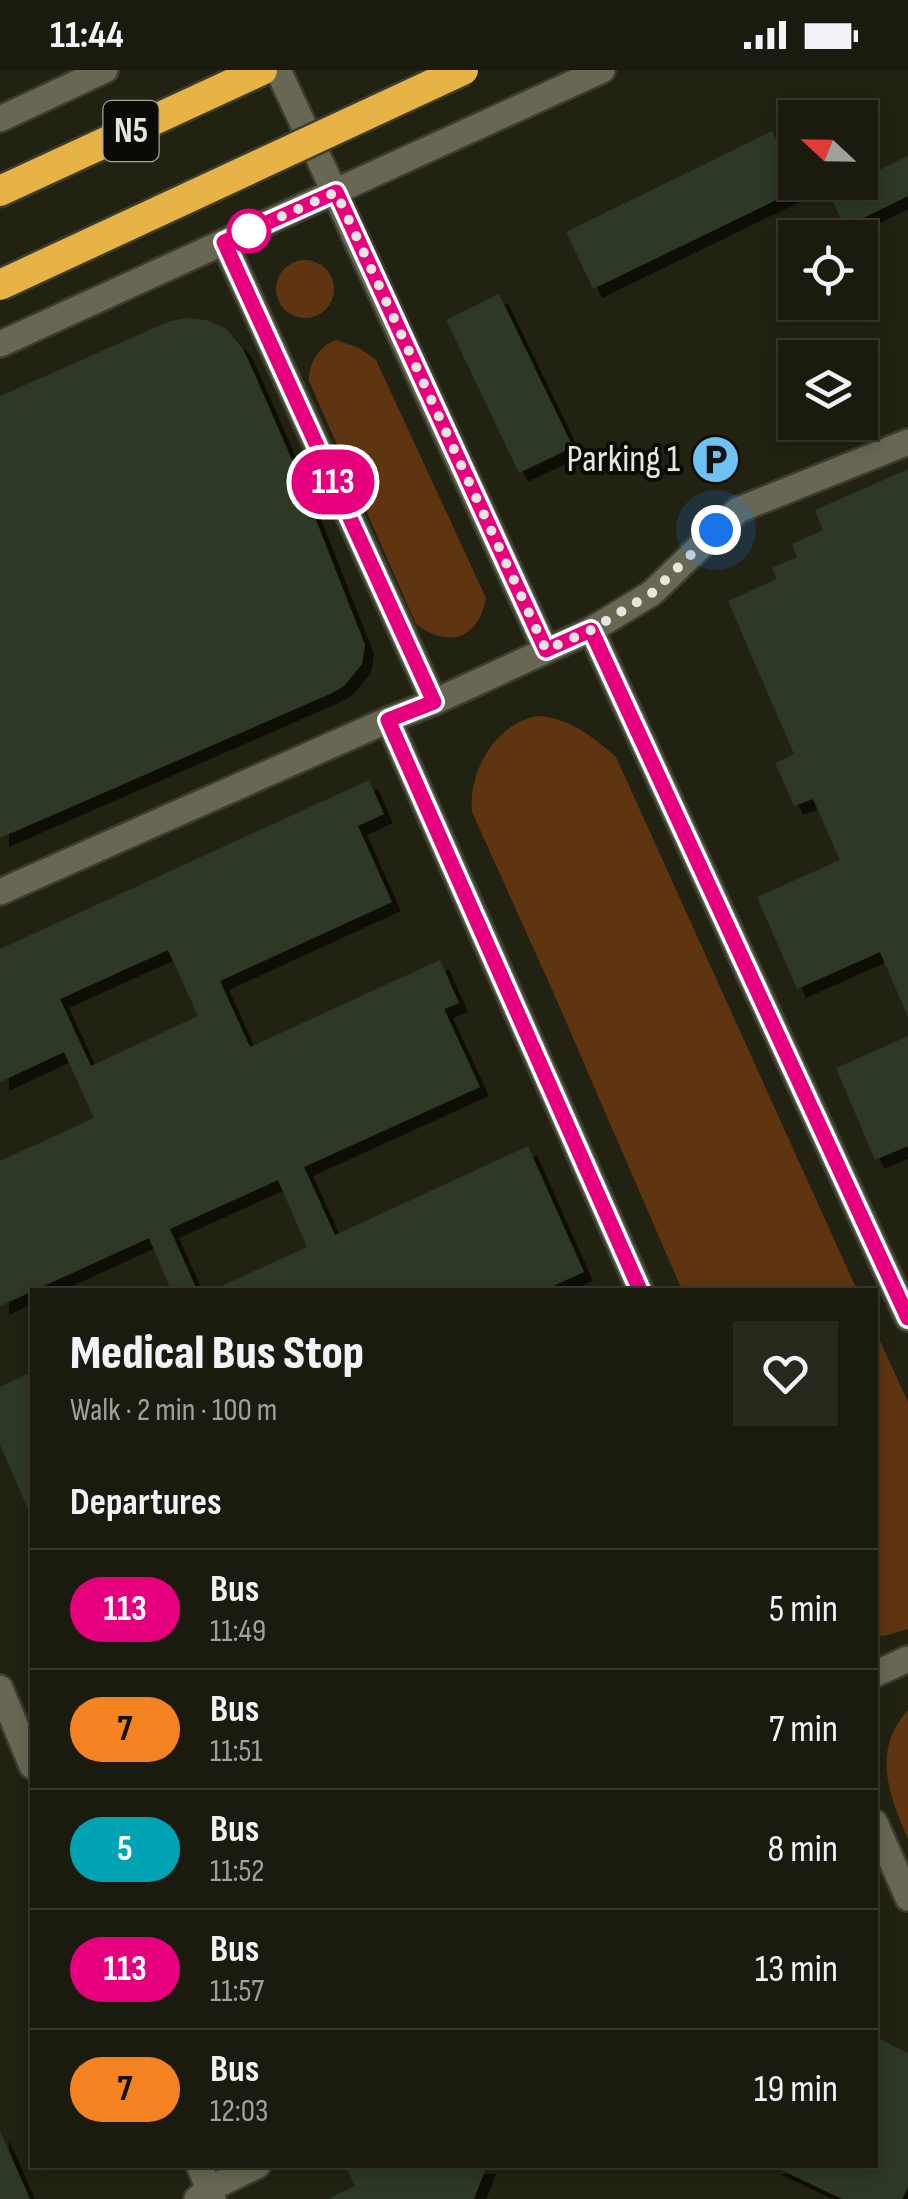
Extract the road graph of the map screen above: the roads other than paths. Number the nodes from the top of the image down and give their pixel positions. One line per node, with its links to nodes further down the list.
1 (105, 70): 6 (lane)
2 (262, 70): 7 (highway, N5)
3 (278, 70): 8 (lane)
4 (463, 70): 10 (highway, N5, bridge)
5 (602, 70): 8 (lane)
6 (0, 120)
7 (0, 191)
8 (336, 192): 9 (lane); 14 (lane)
9 (224, 242): 11 (lane); 15 (lane)
10 (0, 285)
11 (0, 344)
12 (908, 442): 13 (lane)
13 (591, 630): 14 (lane); 19 (lane)
14 (546, 650): 15 (lane)
15 (434, 702): 16 (lane)
16 (388, 720): 17 (lane); 18 (lane)
17 (0, 892)
18 (639, 1288)
19 (908, 1318)
20 (908, 1659): 21 (lane)
21 (878, 1673)
22 (0, 1688): 23 (lane)
23 (6, 1716): 24 (lane)
24 (30, 1762)
25 (878, 1837): 26 (lane)
26 (884, 1866): 27 (lane)
27 (908, 1898)
28 (251, 2168): 29 (lane)
29 (204, 2188)

